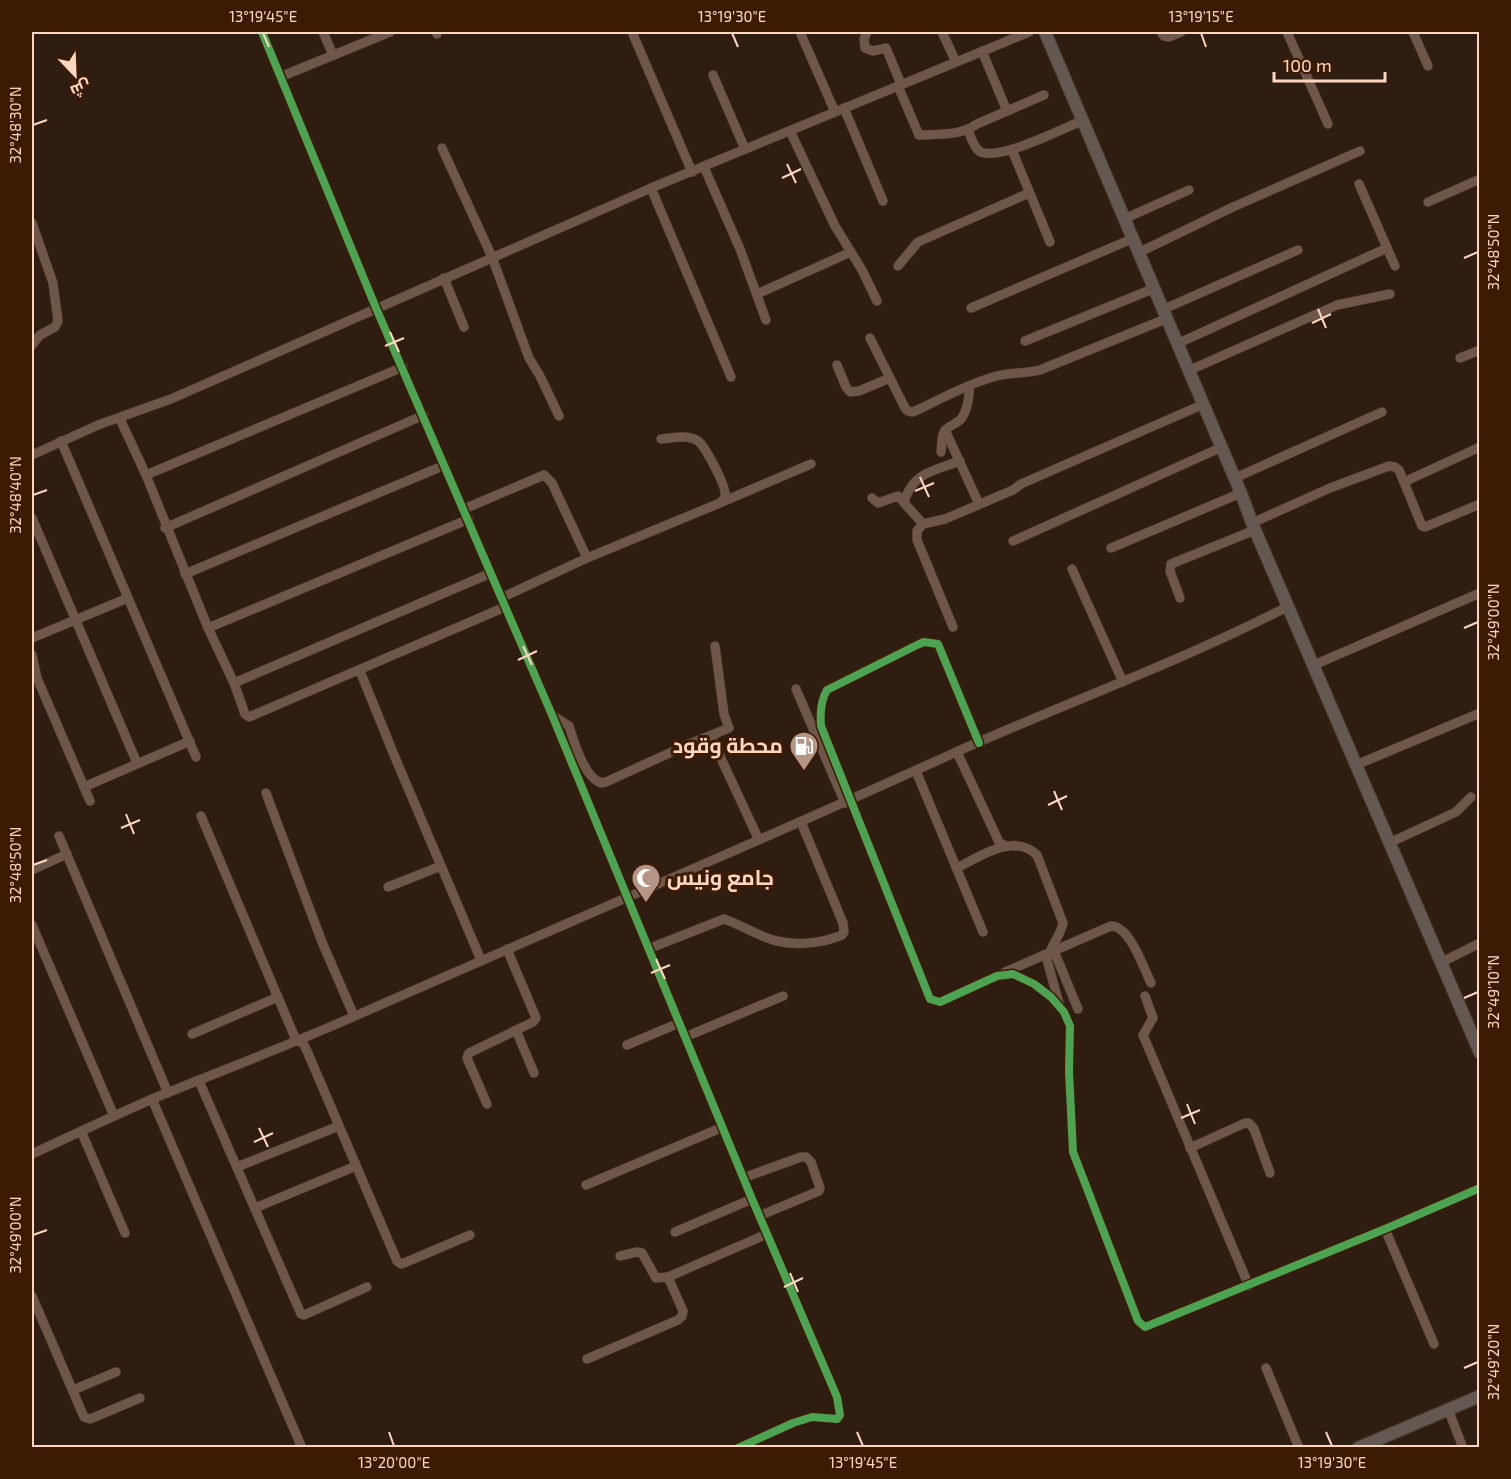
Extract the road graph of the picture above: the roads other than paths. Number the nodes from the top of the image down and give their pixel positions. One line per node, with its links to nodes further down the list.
1 (262, 32): 19 (street)
2 (323, 32): 15 (street)
3 (390, 32): 15 (street)
4 (632, 32): 33 (street)
5 (800, 32): 22 (street)
6 (867, 32): 20 (street)
7 (942, 32): 16 (street)
8 (1029, 32): 14 (street)
9 (1045, 32): 24 (main road)
10 (1161, 32): 11 (street)
11 (1181, 32)
12 (1287, 32): 25 (street)
13 (1413, 32): 17 (street)
14 (982, 51): 16 (street); 23 (street)
15 (333, 55): 19 (street)
16 (956, 62): 20 (street)
17 (1428, 66)
18 (712, 75): 29 (street)
19 (280, 77): 57 (street)
20 (900, 85): 22 (street); 26 (street)
21 (1044, 95): 23 (street)
22 (839, 110): 27 (street); 39 (street)
23 (1007, 111): 26 (street)
24 (1084, 120): 30 (street); 41 (main road)
25 (1328, 124)
26 (968, 130): 30 (street)
27 (790, 131): 29 (street); 47 (street)
28 (442, 148): 49 (street)
29 (745, 149): 32 (street)
30 (1012, 150): 38 (street)
31 (1360, 151): 48 (street)
32 (704, 167): 33 (street); 54 (street)
33 (692, 172): 36 (street)
34 (1479, 179): 40 (street)
35 (1359, 184): 45 (street)
36 (651, 188): 49 (street); 71 (street)
37 (1189, 190): 41 (street)
38 (1029, 193): 44 (street); 50 (street)
39 (883, 201)
40 (1428, 202)
41 (1126, 218): 43 (main road)
42 (32, 223): 65 (street)
43 (1134, 238): 48 (main road); 58 (street)
44 (1050, 242)
45 (1387, 248): 51 (street); 64 (street)
46 (1298, 250): 59 (street)
47 (851, 252): 54 (street); 56 (street)
48 (1140, 252): 53 (main road)
49 (492, 257): 52 (street); 77 (street)
50 (898, 266)
51 (1395, 266)
52 (444, 278): 57 (street); 61 (street)
53 (1155, 288): 59 (main road); 63 (street)
54 (756, 294): 60 (street)
55 (1390, 294): 70 (street)
56 (877, 301)
57 (376, 308): 69 (street); 78 (street)
58 (971, 308)
59 (1166, 314): 64 (main road); 73 (street)
60 (766, 320)
61 (464, 327)
62 (870, 338): 72 (street)
63 (1025, 341)
64 (1179, 343): 70 (main road)
65 (32, 345)
66 (1479, 350): 67 (street)
67 (1460, 358)
68 (837, 365): 72 (street)
69 (403, 367): 76 (street); 89 (street)
70 (1190, 370): 74 (main road)
71 (731, 376)
72 (890, 378): 73 (street)
73 (969, 386): 79 (street)
74 (1204, 404): 82 (main road); 96 (street)
75 (1382, 412): 90 (street)
76 (423, 416): 88 (street); 103 (street)
77 (559, 416)
78 (120, 419): 81 (street); 89 (street)
79 (945, 430): 84 (street); 86 (street)
80 (661, 439): 95 (street)
81 (61, 441): 85 (street); 111 (street)
82 (1222, 447): 90 (main road); 104 (street)
83 (1479, 447): 91 (street)
84 (941, 452)
85 (32, 455)
86 (960, 461): 94 (street); 96 (street)
87 (811, 464): 95 (street)
88 (445, 465): 98 (street); 109 (street)
89 (146, 475): 103 (street)
90 (1235, 478): 92 (main road)
91 (1404, 482): 97 (street); 102 (street)
92 (1241, 493): 102 (main road); 105 (street)
93 (872, 498): 94 (street)
94 (904, 502): 101 (street)
95 (720, 503): 106 (street)
96 (979, 504): 101 (street)
97 (1479, 504)
98 (464, 509): 100 (street); 106 (street)
99 (32, 518): 115 (street)
100 (469, 519): 108 (street); 117 (street)
101 (923, 524): 116 (street)
102 (1253, 526): 112 (street); 114 (main road)
103 (165, 528): 109 (street)
104 (1013, 541)
105 (1111, 548)
106 (587, 558): 113 (street)
107 (1072, 569): 123 (street)
108 (491, 573): 113 (street); 124 (street)
109 (185, 574): 117 (street)
110 (1479, 593): 121 (street)
111 (128, 598): 115 (street); 129 (street)
112 (1180, 598)
113 (503, 603): 122 (street); 127 (street)
114 (1289, 606): 121 (main road); 123 (street)
115 (75, 621): 118 (street); 133 (street)
116 (953, 627)
117 (208, 628): 124 (street)
118 (32, 638)
119 (715, 646): 128 (street)
120 (32, 655): 136 (street)
121 (1314, 665): 134 (main road)
122 (360, 671): 124 (street); 148 (street)
123 (1123, 682): 130 (street)
124 (234, 683)
125 (796, 689): 140 (street)
126 (1479, 713): 134 (street)
127 (552, 715): 128 (street); 152 (street)
128 (711, 737): 144 (street)
129 (190, 741): 132 (street); 133 (street)
130 (979, 743): 131 (street); 140 (street)
131 (957, 752): 135 (street); 146 (street)
132 (196, 757)
133 (137, 763): 136 (street)
134 (1356, 765): 145 (main road)
135 (916, 771): 140 (street); 149 (street)
136 (84, 787): 139 (street)
137 (266, 793): 168 (street)
138 (1471, 797): 145 (street)
139 (90, 801)
140 (847, 802): 142 (street); 161 (street)
141 (201, 816): 165 (street)
142 (801, 822): 144 (street); 157 (street)
143 (59, 836): 147 (street)
144 (759, 840): 152 (street)
145 (1389, 843): 160 (main road)
146 (1004, 845): 149 (street); 158 (street)
147 (67, 854): 150 (street); 179 (street)
148 (441, 866): 151 (street); 159 (street)
149 (957, 868): 154 (street)
150 (32, 870)
151 (388, 887)
152 (628, 897): 156 (street); 157 (street)
153 (32, 925): 182 (street)
154 (983, 932)
155 (1479, 943): 160 (street)
156 (507, 949): 159 (street); 171 (street)
157 (648, 949): 169 (street)
158 (1051, 952): 161 (street); 162 (street); 166 (street); 167 (street)
159 (481, 960): 168 (street)
160 (1440, 963): 170 (main road)
161 (997, 976): 166 (street)
162 (1151, 983)
163 (783, 996): 173 (street)
164 (1145, 996): 186 (street)
165 (278, 997): 172 (street); 174 (street)
166 (1059, 1006): 204 (street)
167 (1078, 1009)
168 (354, 1016): 174 (street)
169 (680, 1023): 173 (street); 175 (street)
170 (1475, 1029): 176 (main road)
171 (516, 1030): 177 (street); 181 (street)
172 (192, 1034)
173 (685, 1036): 184 (street)
174 (296, 1040): 178 (street); 183 (street)
175 (627, 1045)
176 (1479, 1053)
177 (534, 1073)
178 (199, 1081): 179 (street); 189 (street)
179 (168, 1093): 180 (street)
180 (152, 1099): 182 (street); 216 (street)
181 (487, 1104)
182 (114, 1116): 185 (street)
183 (339, 1126): 188 (street); 189 (street)
184 (723, 1127): 191 (street); 192 (street)
185 (81, 1131): 187 (street); 199 (street)
186 (1190, 1148): 190 (street); 204 (street)
187 (32, 1154)
188 (356, 1166): 195 (street); 201 (street)
189 (237, 1167): 195 (street)
190 (1270, 1173)
191 (744, 1178): 194 (street); 196 (street)
192 (586, 1185)
193 (1479, 1188): 197 (street)
194 (752, 1199): 196 (street); 198 (street)
195 (255, 1208): 205 (street)
196 (759, 1216): 200 (street)
197 (1385, 1229): 204 (street); 207 (street)
198 (675, 1232)
199 (124, 1233)
200 (766, 1234): 203 (street); 215 (street)
201 (470, 1235)
202 (620, 1256): 203 (street)
203 (668, 1277): 208 (street)
204 (1249, 1286)
205 (367, 1287)
206 (32, 1296): 211 (street)
207 (1434, 1344)
208 (587, 1359)
209 (1266, 1368): 218 (street)
210 (116, 1372): 211 (street)
211 (73, 1390): 213 (street)
212 (1479, 1396): 214 (main road)
213 (140, 1398)
214 (1448, 1409): 219 (main road); 220 (street)
215 (751, 1445): 217 (street)
216 (302, 1448)
217 (738, 1448)
218 (1299, 1448)
219 (1358, 1448)
220 (1463, 1448)

